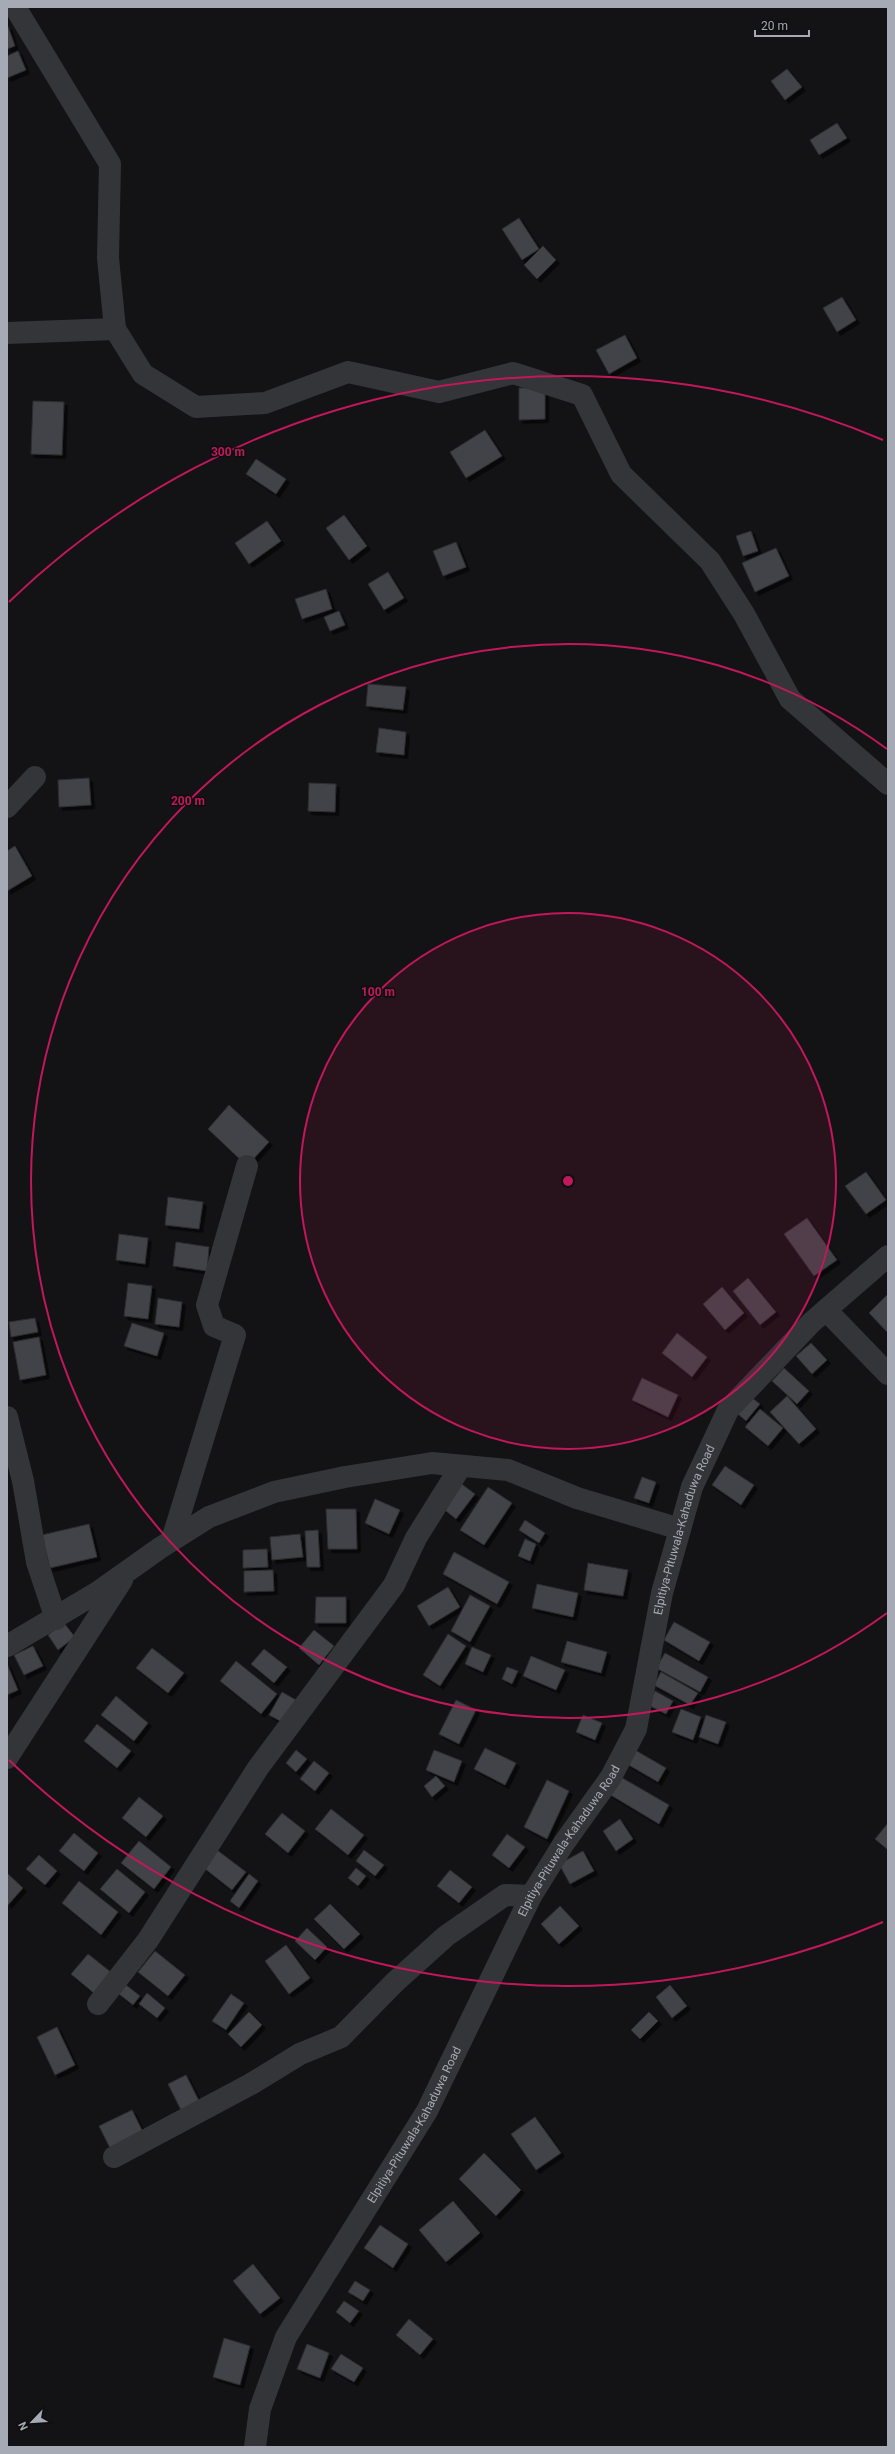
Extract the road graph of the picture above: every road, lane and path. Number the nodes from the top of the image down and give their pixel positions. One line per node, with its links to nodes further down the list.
1 (15, 7): 2 (street)
2 (115, 329): 3 (street); 5 (street)
3 (7, 332)
4 (35, 777): 6 (street)
5 (888, 784)
6 (7, 807)
7 (247, 1166): 14 (street)
8 (888, 1256): 9 (street, Elpitiya-Pituwala-Kahaduwa Road)
9 (826, 1310): 10 (street); 13 (street, Elpitiya-Pituwala-Kahaduwa Road)
10 (888, 1374)
11 (7, 1417): 16 (street)
12 (460, 1466): 13 (street); 14 (street); 20 (street)
13 (680, 1529): 19 (street, Elpitiya-Pituwala-Kahaduwa Road)
14 (172, 1540): 15 (street)
15 (128, 1571): 16 (street); 18 (street)
16 (56, 1619): 17 (street)
17 (7, 1646)
18 (7, 1758)
19 (531, 1896): 21 (street); 22 (street, Elpitiya-Pituwala-Kahaduwa Road)
20 (98, 2004)
21 (114, 2157)
22 (256, 2447)

